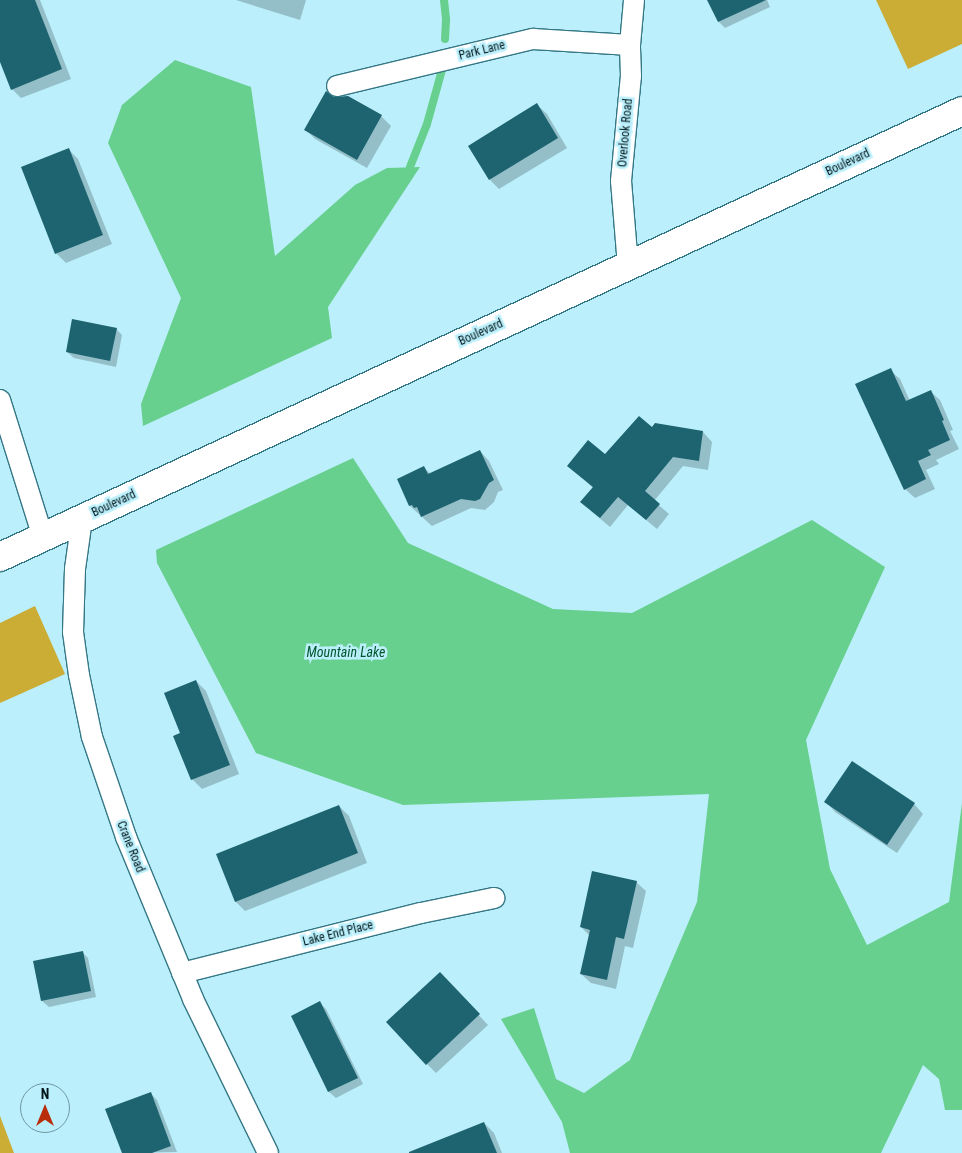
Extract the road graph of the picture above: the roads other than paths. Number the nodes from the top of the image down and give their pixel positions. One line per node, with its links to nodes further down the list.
1 (634, 0): 2 (street, Overlook Road)
2 (630, 45): 3 (street, Park Lane); 5 (street, Overlook Road)
3 (337, 86)
4 (962, 111): 5 (main road, Boulevard)
5 (628, 266): 7 (main road, Boulevard)
6 (0, 400): 8 (street)
7 (82, 519): 8 (main road, Boulevard); 11 (street, Crane Road)
8 (43, 537): 9 (main road, Boulevard)
9 (0, 557)
10 (494, 898): 11 (street, Lake End Place)
11 (182, 973): 12 (street, Crane Road)
12 (268, 1153)

